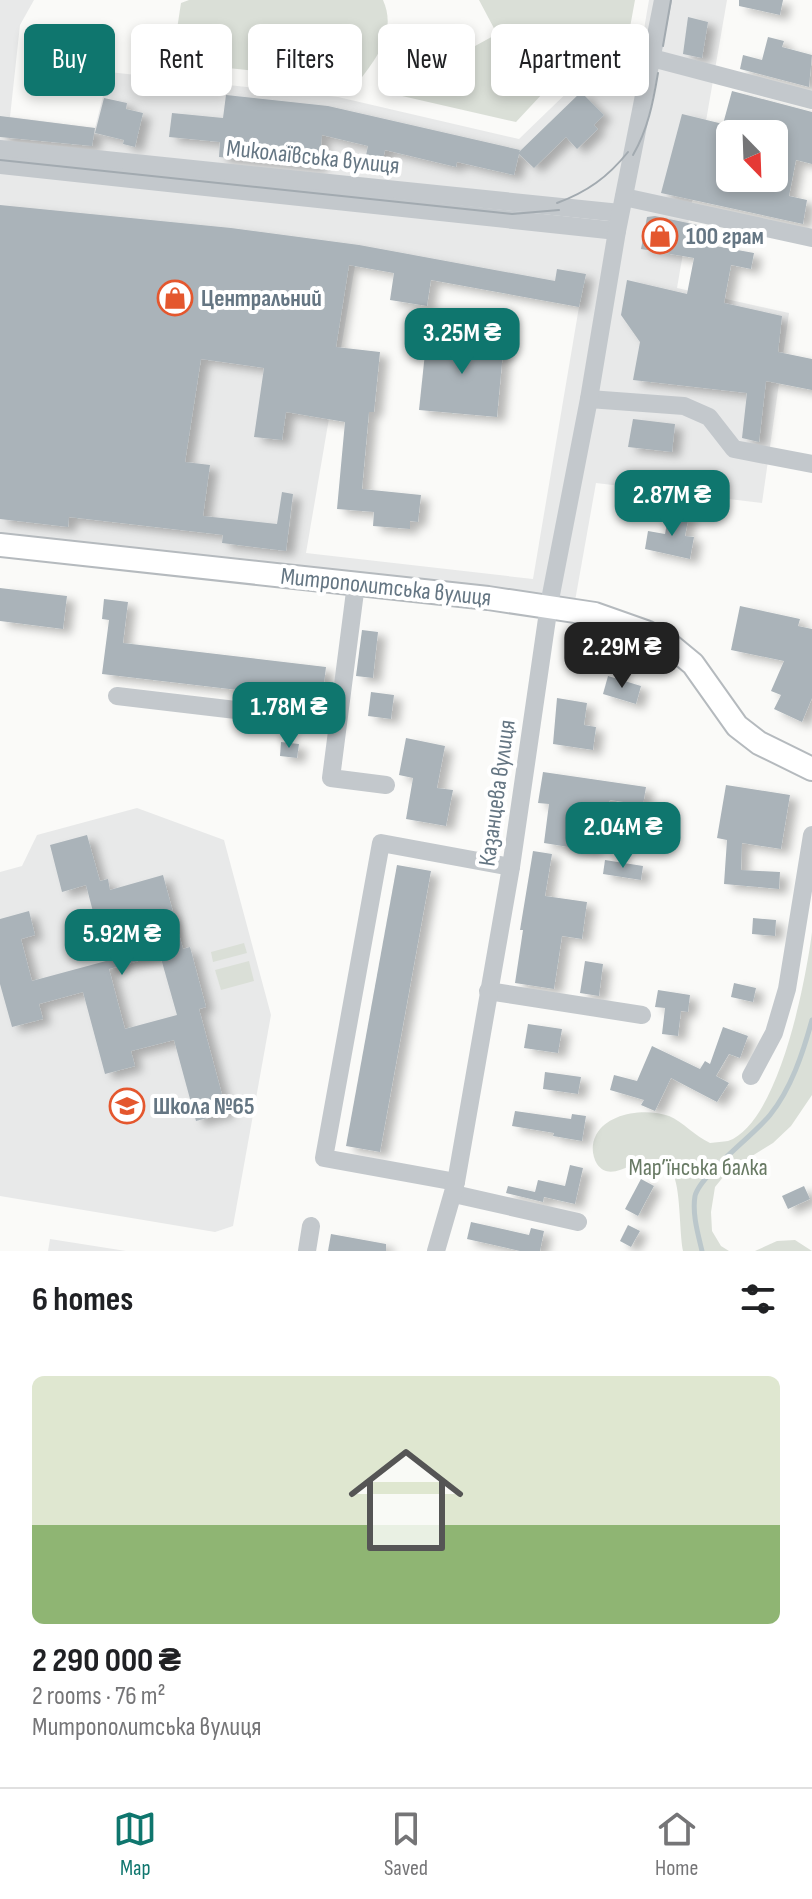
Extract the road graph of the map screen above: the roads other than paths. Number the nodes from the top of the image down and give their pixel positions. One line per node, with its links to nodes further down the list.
1 (663, 0): 2 (street, Казанцева вулиця)
2 (652, 58): 3 (street); 6 (street, Казанцева вулиця)
3 (812, 100)
4 (0, 149): 6 (street, Миколаївська вулиця)
5 (0, 165): 6 (street, Миколаївська вулиця)
6 (620, 214): 7 (street); 8 (street, Казанцева вулиця)
7 (812, 238)
8 (589, 399): 9 (street); 12 (street, Казанцева вулиця)
9 (812, 464)
10 (0, 545): 11 (main road, Митрополитська вулиця)
11 (356, 584): 12 (main road, Митрополитська вулиця); 14 (street)
12 (549, 605): 15 (main road, Митрополитська вулиця); 18 (street, Казанцева вулиця)
13 (117, 696): 14 (street)
14 (338, 722): 16 (street)
15 (812, 769)
16 (386, 785)
17 (812, 835): 21 (street)
18 (511, 867): 19 (street, Казанцева вулиця); 22 (street)
19 (488, 991): 20 (street); 22 (street, Казанцева вулиця)
20 (642, 1015)
21 (751, 1076)
22 (455, 1188): 23 (street); 26 (street, Казанцева вулиця)
23 (578, 1222)
24 (311, 1226): 25 (street)
25 (307, 1251)
26 (436, 1251)

